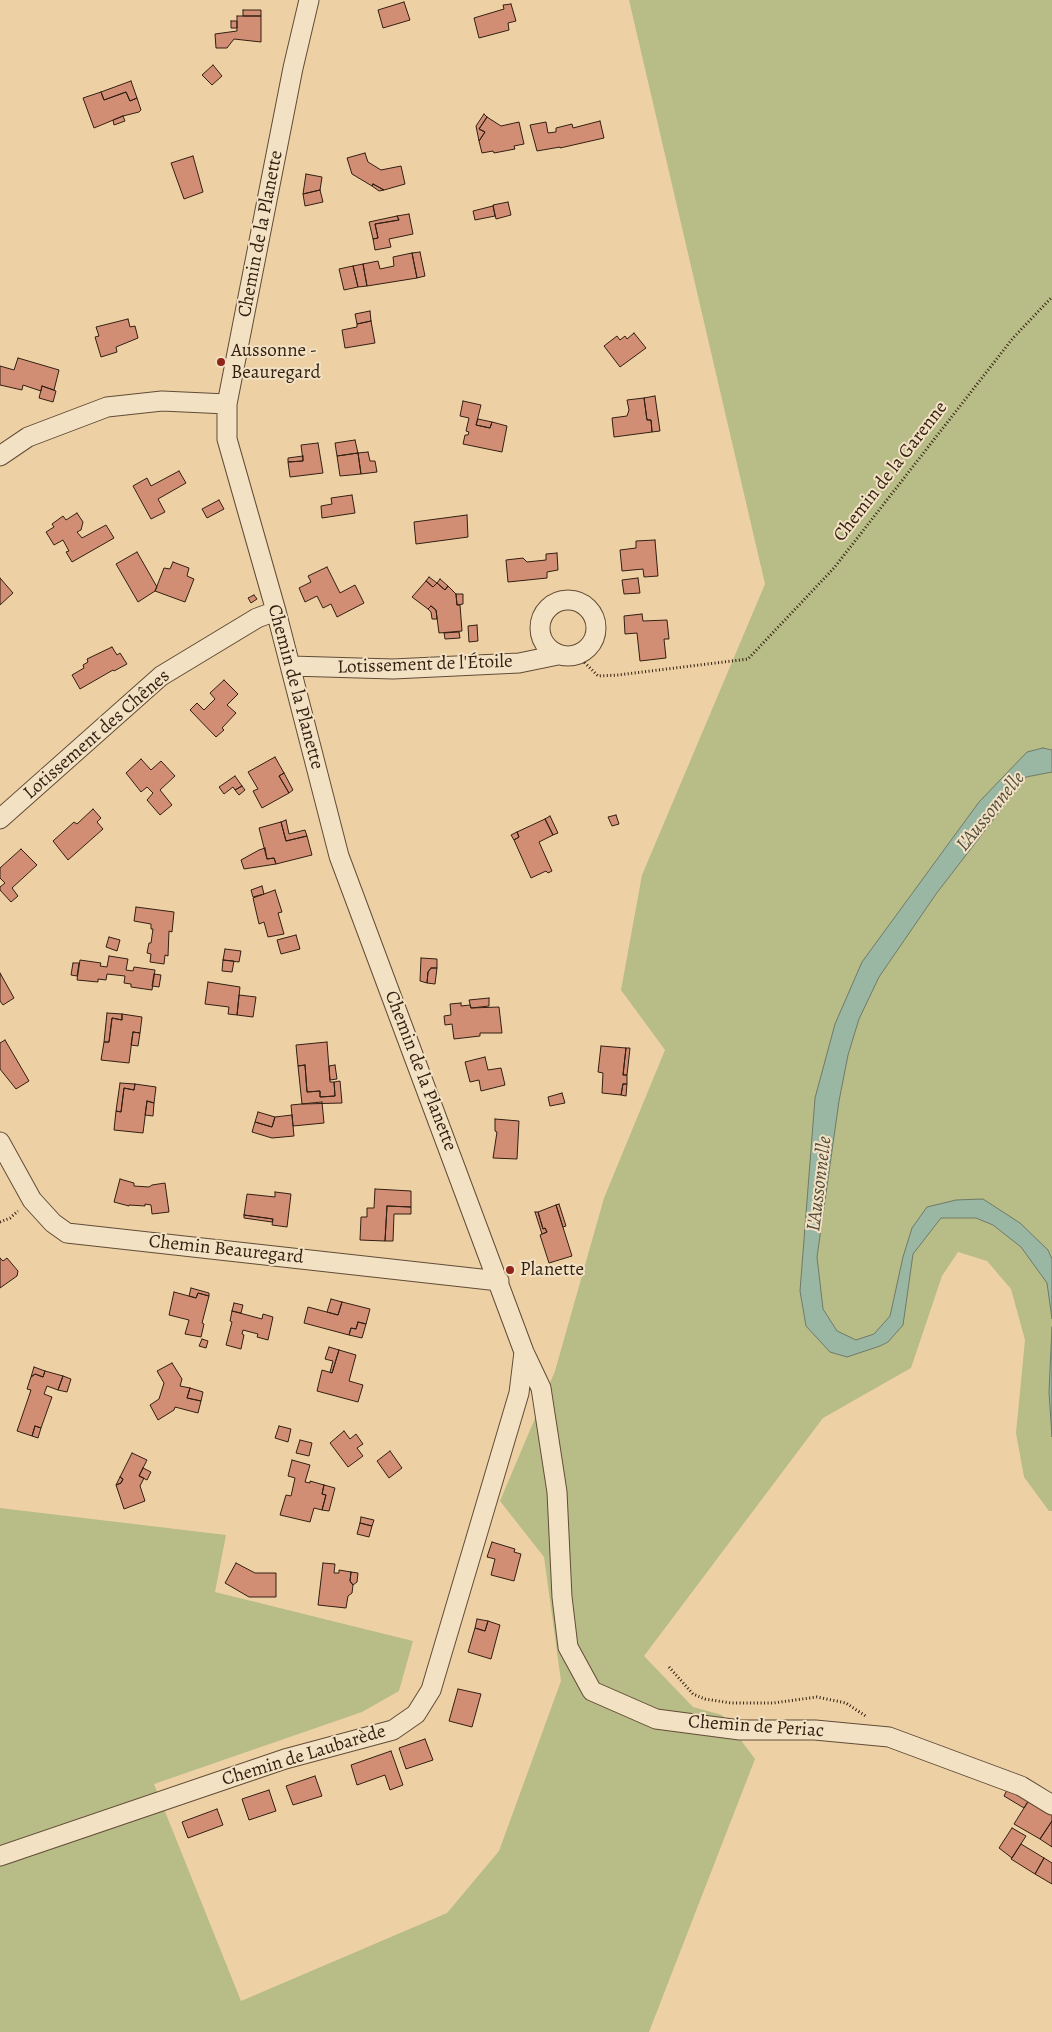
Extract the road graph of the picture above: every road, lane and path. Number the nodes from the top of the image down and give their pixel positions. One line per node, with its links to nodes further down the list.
1 (309, 0): 3 (street, Chemin de la Planette)
2 (1052, 297): 7 (path, Chemin de la Garenne)
3 (226, 404): 4 (street); 5 (street, Chemin de la Planette)
4 (0, 456)
5 (276, 610): 8 (street, Chemin de la Planette); 9 (street, Lotissement des Chênes)
6 (558, 655): 7 (street, Lotissement de l'Étoile); 7 (street); 8 (street, Lotissement de l'Étoile)
7 (577, 655)
8 (291, 666): 11 (street, Chemin de la Planette)
9 (0, 819)
10 (0, 1142): 11 (street, Chemin Beauregard)
11 (499, 1281): 12 (street, Chemin de la Planette)
12 (524, 1352): 14 (street, Chemin de Periac); 16 (street, Chemin de Laubarède)
13 (669, 1667): 14 (path)
14 (889, 1737): 15 (street, Chemin de Periac)
15 (1052, 1805)
16 (0, 1856)

